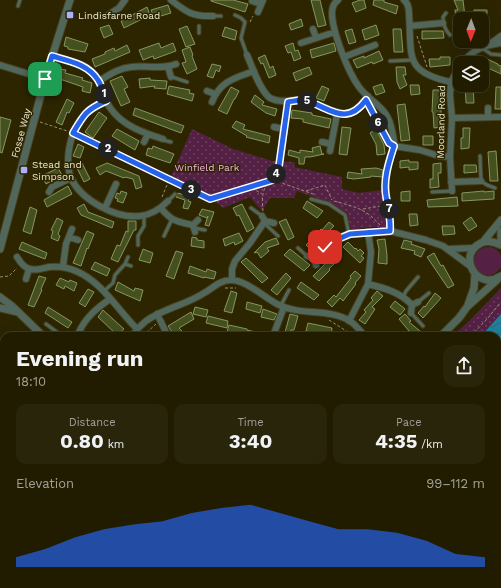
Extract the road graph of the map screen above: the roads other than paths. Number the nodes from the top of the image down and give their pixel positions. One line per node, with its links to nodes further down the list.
1 (20, 0): 9 (lane)
2 (70, 0): 35 (street, Fosse Way)
3 (125, 0): 16 (street)
4 (171, 0): 13 (street)
5 (404, 0): 20 (street)
6 (252, 1): 8 (street)
7 (334, 1): 22 (street)
8 (262, 2): 10 (street)
9 (18, 6)
10 (258, 12)
11 (446, 13): 17 (lane)
12 (235, 15): 33 (lane)
13 (213, 16): 14 (lane)
14 (221, 16)
15 (434, 16): 18 (street)
16 (115, 20)
17 (443, 23): 18 (street); 24 (lane)
18 (434, 24): 20 (street)
19 (199, 26): 23 (lane)
20 (412, 26): 38 (street)
21 (314, 29): 26 (street)
22 (335, 32): 26 (street); 37 (street)
23 (199, 33)
24 (450, 35)
25 (501, 36): 30 (street, Moorland Road)
26 (316, 38): 27 (street)
27 (301, 43)
28 (501, 43): 30 (street, Moorland Road)
29 (375, 45): 37 (street)
30 (489, 45)
31 (479, 48): 36 (street, Moorland Road)
32 (482, 48): 34 (lane)
33 (247, 55): 43 (street)
34 (501, 55)
35 (52, 56): 46 (street, Fosse Way); 47 (street)
36 (469, 56)
37 (344, 57): 52 (street)
38 (412, 60): 39 (lane); 49 (street)
39 (390, 61)
40 (176, 64): 42 (street)
41 (0, 65): 46 (street)
42 (168, 67): 44 (street); 47 (street)
43 (254, 71): 51 (street); 55 (street)
44 (171, 77): 48 (lane)
45 (453, 78): 49 (street, Moorland Road)
46 (45, 79): 104 (street, Fosse Way)
47 (99, 81): 53 (street)
48 (187, 82)
49 (451, 82): 59 (street, Moorland Road)
50 (207, 91): 51 (street)
51 (215, 94): 54 (street)
52 (367, 98): 57 (street); 68 (street)
53 (106, 101): 62 (street); 72 (street)
54 (212, 102)
55 (288, 102): 57 (street); 61 (street)
56 (488, 108): 60 (street)
57 (337, 114): 67 (street)
58 (501, 117): 60 (street)
59 (452, 118): 60 (street); 71 (street, Moorland Road)
60 (488, 118)
61 (274, 127)
62 (148, 134): 63 (street); 64 (street)
63 (163, 140): 65 (lane)
64 (144, 142)
65 (171, 142)
66 (322, 142): 67 (street)
67 (331, 144): 69 (street)
68 (394, 146): 71 (street); 95 (street)
69 (330, 151)
70 (480, 156): 73 (lane)
71 (450, 157): 74 (street, Moorland Road)
72 (71, 178): 78 (street); 83 (street)
73 (481, 181): 74 (street); 76 (lane)
74 (451, 182): 77 (street, Moorland Road)
75 (116, 184): 83 (street)
76 (495, 188)
77 (452, 191): 79 (lane)
78 (49, 192)
79 (432, 192)
80 (175, 194): 82 (lane)
81 (311, 199): 98 (lane)
82 (167, 202): 84 (street)
83 (105, 208): 86 (street)
84 (161, 208): 86 (street); 87 (street)
85 (251, 208): 89 (lane)
86 (144, 216): 105 (lane)
87 (172, 219): 93 (street); 99 (lane)
88 (198, 220): 93 (street)
89 (264, 220): 91 (street); 100 (lane); 124 (street)
90 (501, 220): 103 (street)
91 (274, 223)
92 (72, 229): 101 (street)
93 (194, 229): 94 (lane)
94 (205, 230)
95 (390, 231): 97 (street); 109 (street)
96 (501, 231): 106 (street)
97 (368, 232): 98 (street); 125 (street)
98 (350, 234): 113 (street)
99 (164, 236)
100 (278, 236)
101 (69, 237): 102 (street); 116 (street)
102 (78, 240)
103 (483, 242): 106 (street); 108 (street)
104 (0, 244)
105 (138, 245)
106 (501, 245)
107 (298, 248): 110 (lane)
108 (474, 248): 109 (street); 118 (street)
109 (448, 249): 118 (street)
110 (307, 256): 113 (street)
111 (128, 257): 114 (lane)
112 (17, 258): 119 (street)
113 (314, 258): 115 (street)
114 (126, 264): 117 (lane); 127 (lane)
115 (316, 265)
116 (62, 266): 119 (street); 127 (street)
117 (131, 266)
118 (470, 266): 120 (street)
119 (29, 269): 123 (street)
120 (475, 274): 122 (street); 134 (street)
121 (418, 277): 130 (lane)
122 (500, 277): 134 (street)
123 (26, 279)
124 (232, 280): 133 (street); 138 (street)
125 (368, 284): 130 (street); 140 (street)
126 (290, 290): 133 (lane)
127 (104, 291): 131 (street)
128 (429, 293): 132 (lane)
129 (0, 296): 136 (street)
130 (403, 297): 132 (street)
131 (110, 299): 141 (street); 147 (street)
132 (415, 304): 137 (street)
133 (282, 306): 140 (street); 150 (street)
134 (468, 307): 152 (street)
135 (0, 308): 136 (street)
136 (18, 312): 144 (street)
137 (411, 313): 143 (lane)
138 (157, 314): 148 (street); 149 (street)
139 (77, 319): 141 (street)
140 (349, 321): 151 (street)
141 (83, 323): 146 (street)
142 (46, 324): 145 (lane)
143 (423, 326)
144 (39, 332)
145 (57, 332)
146 (79, 332)
147 (134, 332)
148 (137, 332)
149 (166, 332)
150 (274, 332)
151 (361, 332)
152 (445, 332)

